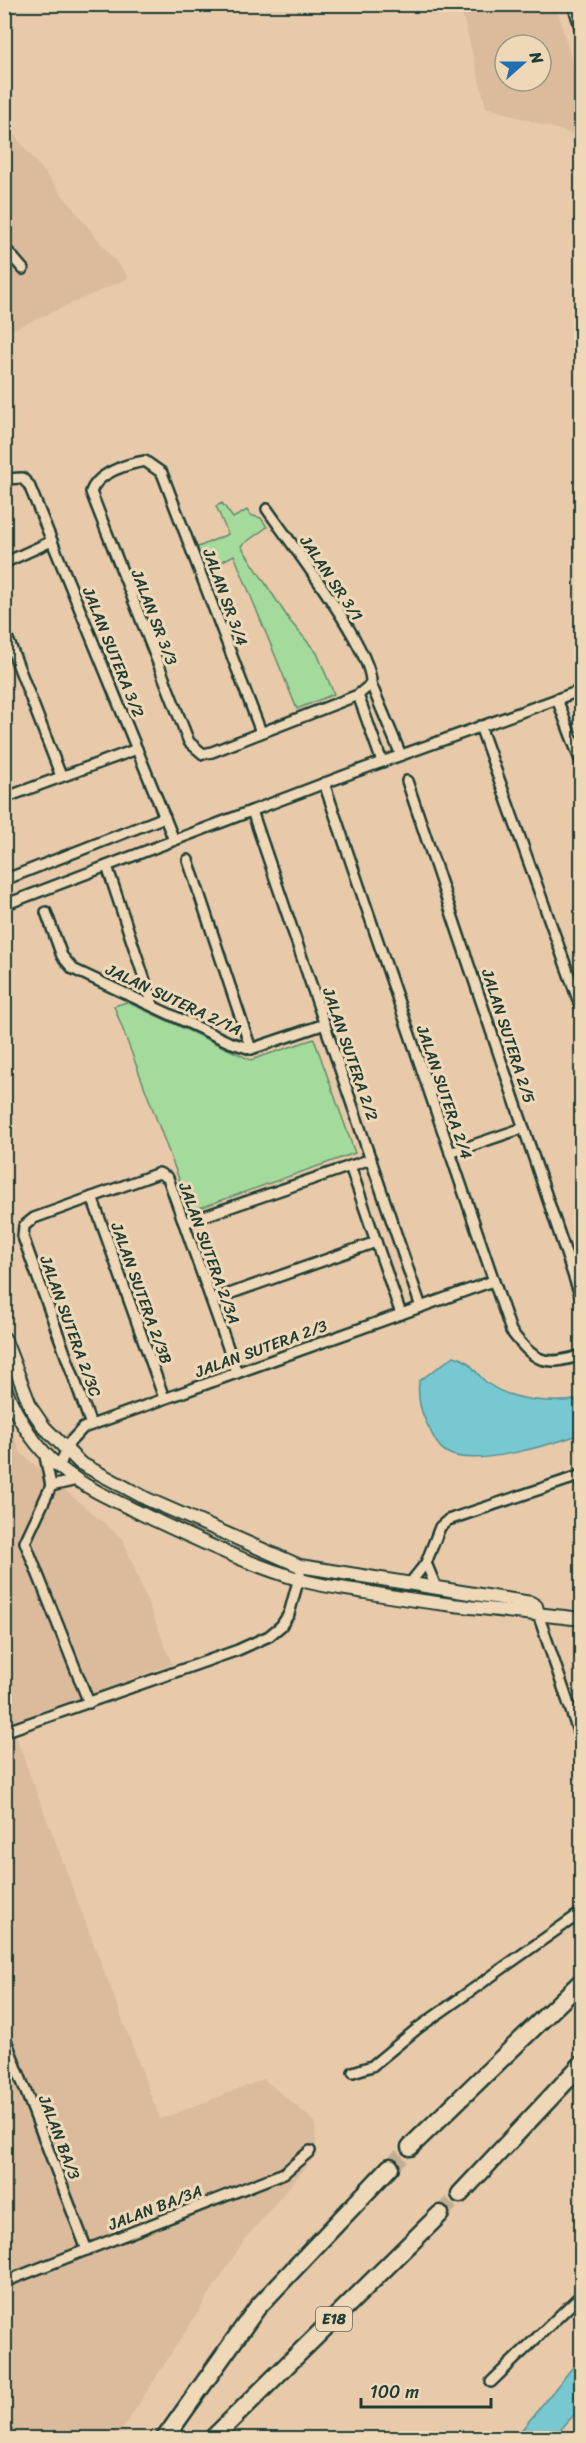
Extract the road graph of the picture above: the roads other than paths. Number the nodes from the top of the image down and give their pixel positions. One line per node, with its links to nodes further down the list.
1 (573, 4): 2 (street)
2 (582, 33)
3 (4, 247): 4 (street)
4 (22, 269)
5 (4, 479): 8 (street, JALAN SUTERA 3/2)
6 (93, 483): 16 (street, JALAN SR 3/4); 16 (street, JALAN SR 3/3)
7 (267, 509): 11 (street, JALAN SR 3/1)
8 (52, 541): 9 (street); 17 (street, JALAN SUTERA 3/2)
9 (4, 563)
10 (4, 629): 21 (street)
11 (371, 684): 13 (street); 18 (street)
12 (582, 690): 14 (street)
13 (358, 694): 16 (street); 19 (street)
14 (557, 699): 15 (street); 20 (street)
15 (480, 726): 18 (street); 34 (street)
16 (261, 732)
17 (137, 749): 21 (street); 26 (street, JALAN SUTERA 3/2)
18 (401, 755): 19 (street)
19 (382, 762): 23 (street)
20 (582, 765)
21 (61, 777): 24 (street)
22 (407, 781): 37 (street, JALAN SUTERA 2/5)
23 (324, 783): 25 (street); 38 (street, JALAN SUTERA 2/4)
24 (4, 798)
25 (252, 811): 27 (street); 35 (street, JALAN SUTERA 2/2)
26 (165, 817): 27 (street, JALAN SUTERA 3/2); 30 (street)
27 (174, 840): 29 (street)
28 (188, 860): 36 (street)
29 (108, 866): 31 (street); 33 (street)
30 (4, 880)
31 (4, 905)
32 (46, 912): 33 (street, JALAN SUTERA 2/1A)
33 (153, 1005): 36 (street, JALAN SUTERA 2/1A)
34 (582, 1011)
35 (325, 1024): 36 (street, JALAN SUTERA 2/1A); 39 (street, JALAN SUTERA 2/2)
36 (251, 1049)
37 (524, 1128): 38 (street); 46 (street, JALAN SUTERA 2/5)
38 (450, 1153): 44 (street, JALAN SUTERA 2/4)
39 (370, 1159): 40 (street); 47 (street, JALAN SUTERA 2/2)
40 (350, 1166): 42 (street); 43 (street)
41 (92, 1197): 42 (street, JALAN SUTERA 2/3A); 53 (street, JALAN SUTERA 2/3B); 54 (street, JALAN SUTERA 2/3C)
42 (184, 1223): 45 (street, JALAN SUTERA 2/3A)
43 (376, 1242): 45 (street); 48 (street)
44 (493, 1281): 47 (street, JALAN SUTERA 2/3); 50 (street, JALAN SUTERA 2/4)
45 (212, 1300): 51 (street, JALAN SUTERA 2/3A)
46 (582, 1302)
47 (421, 1307): 48 (street, JALAN SUTERA 2/3)
48 (401, 1314): 51 (street, JALAN SUTERA 2/3)
49 (4, 1338): 55 (street)
50 (582, 1355)
51 (237, 1372): 53 (street, JALAN SUTERA 2/3)
52 (4, 1386): 56 (street)
53 (164, 1398): 54 (street, JALAN SUTERA 2/3)
54 (91, 1425): 55 (street, JALAN SUTERA 2/3)
55 (67, 1450): 57 (street, JALAN SUTERA 2/3); 62 (street)
56 (45, 1456): 57 (street); 60 (street)
57 (59, 1467): 59 (street)
58 (582, 1475): 61 (street)
59 (77, 1480): 60 (street); 63 (street)
60 (51, 1486): 68 (street)
61 (426, 1563): 64 (street); 65 (street)
62 (300, 1566): 63 (street); 64 (street)
63 (300, 1580): 66 (street); 68 (street)
64 (410, 1583): 65 (street)
65 (436, 1587): 66 (street)
66 (538, 1614): 67 (street); 70 (street)
67 (582, 1618)
68 (89, 1703): 69 (street)
69 (4, 1732)
70 (582, 1743)
71 (582, 1912): 75 (street)
72 (582, 1981): 76 (highway)
73 (4, 2035): 81 (street, JALAN BA/3)
74 (582, 2064): 79 (highway)
75 (352, 2072)
76 (410, 2147)
77 (310, 2151): 81 (street, JALAN BA/3A)
78 (390, 2167): 85 (highway)
79 (460, 2194)
80 (440, 2214): 86 (highway, E18)
81 (87, 2250): 82 (street, JALAN BA/3A)
82 (4, 2282)
83 (582, 2294): 84 (street)
84 (491, 2382)
85 (165, 2439)
86 (213, 2439)

